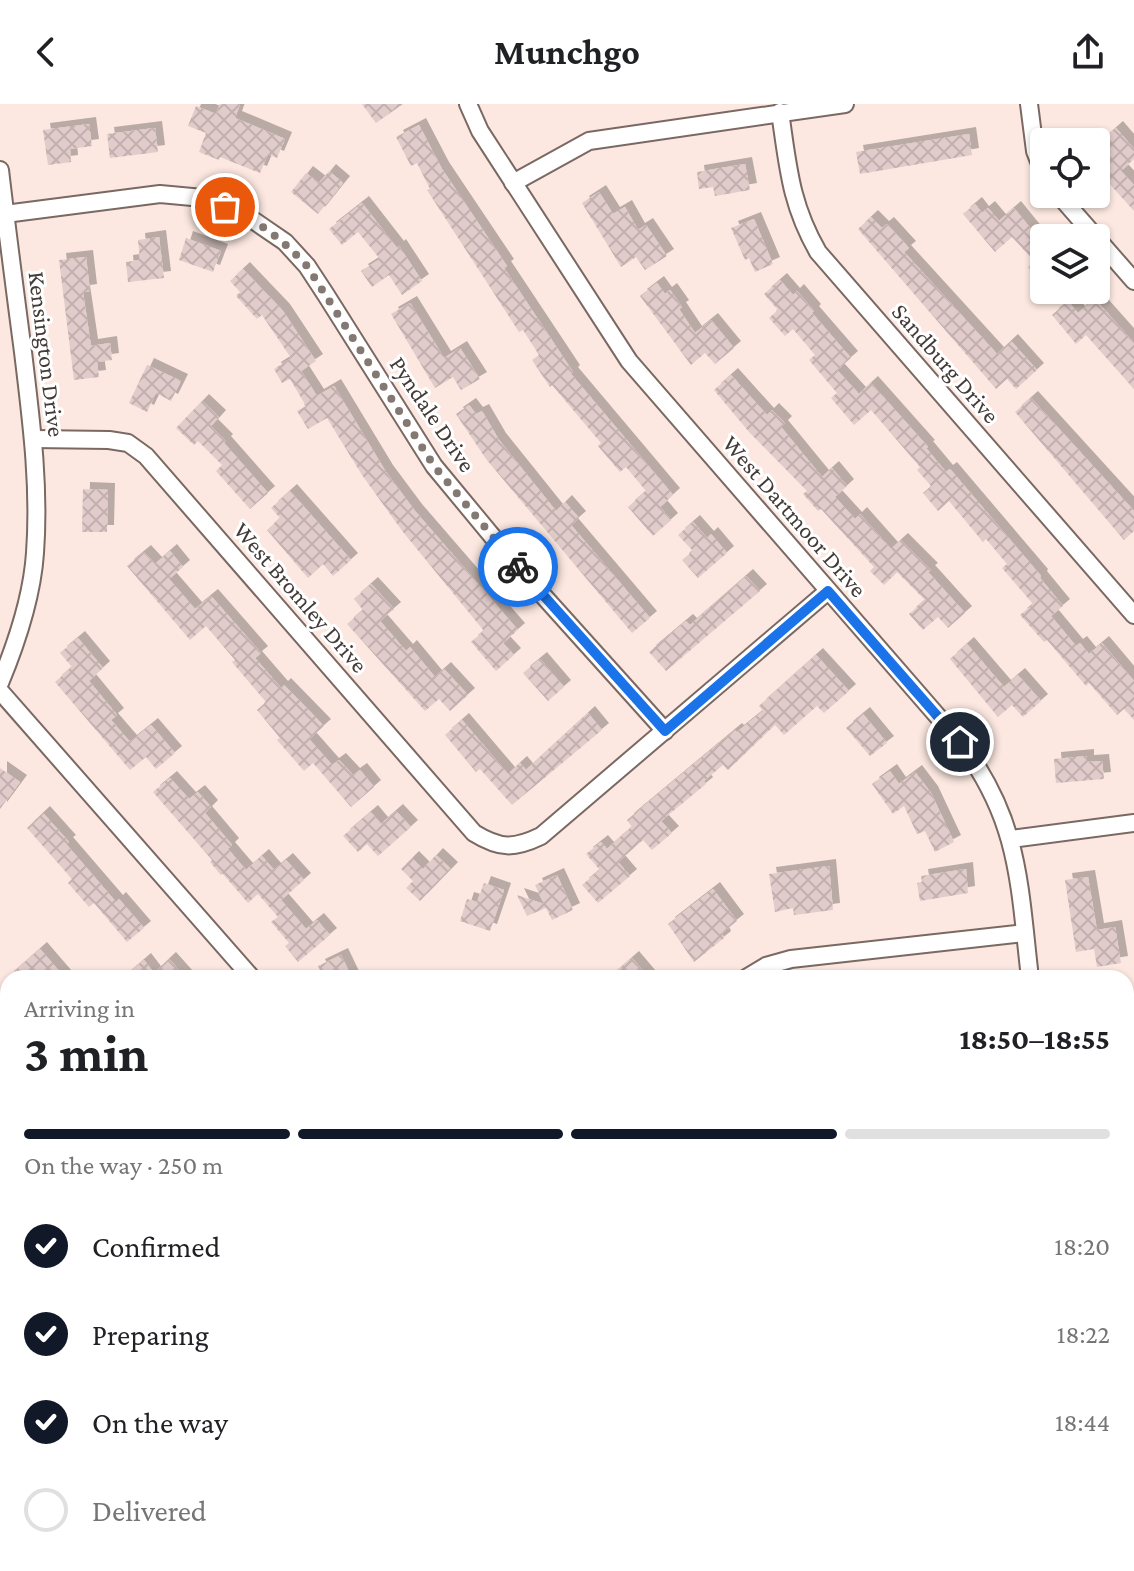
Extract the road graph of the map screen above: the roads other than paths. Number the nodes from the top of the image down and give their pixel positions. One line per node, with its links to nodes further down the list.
1 (468, 104): 7 (street, West Dartmoor Drive)
2 (845, 104): 4 (street)
3 (1029, 104): 5 (street)
4 (780, 112): 7 (street); 13 (street, Sandburg Drive)
5 (1032, 128)
6 (0, 170): 9 (street, Kensington Drive)
7 (513, 183): 12 (street, West Dartmoor Drive)
8 (1070, 208): 10 (street)
9 (5, 214): 11 (street, Kensington Drive); 16 (street, Pyndale Drive)
10 (1134, 281)
11 (34, 439): 14 (street, Kensington Drive); 16 (street, West Bromley Drive)
12 (828, 591): 16 (street); 18 (street, West Dartmoor Drive)
13 (1134, 615)
14 (0, 683)
15 (0, 691): 20 (street)
16 (665, 731)
17 (1134, 823): 18 (street)
18 (1011, 839): 19 (street, West Dartmoor Drive)
19 (1025, 933): 21 (street); 22 (street, West Dartmoor Drive)
20 (245, 970)
21 (759, 970)
22 (1029, 970)

